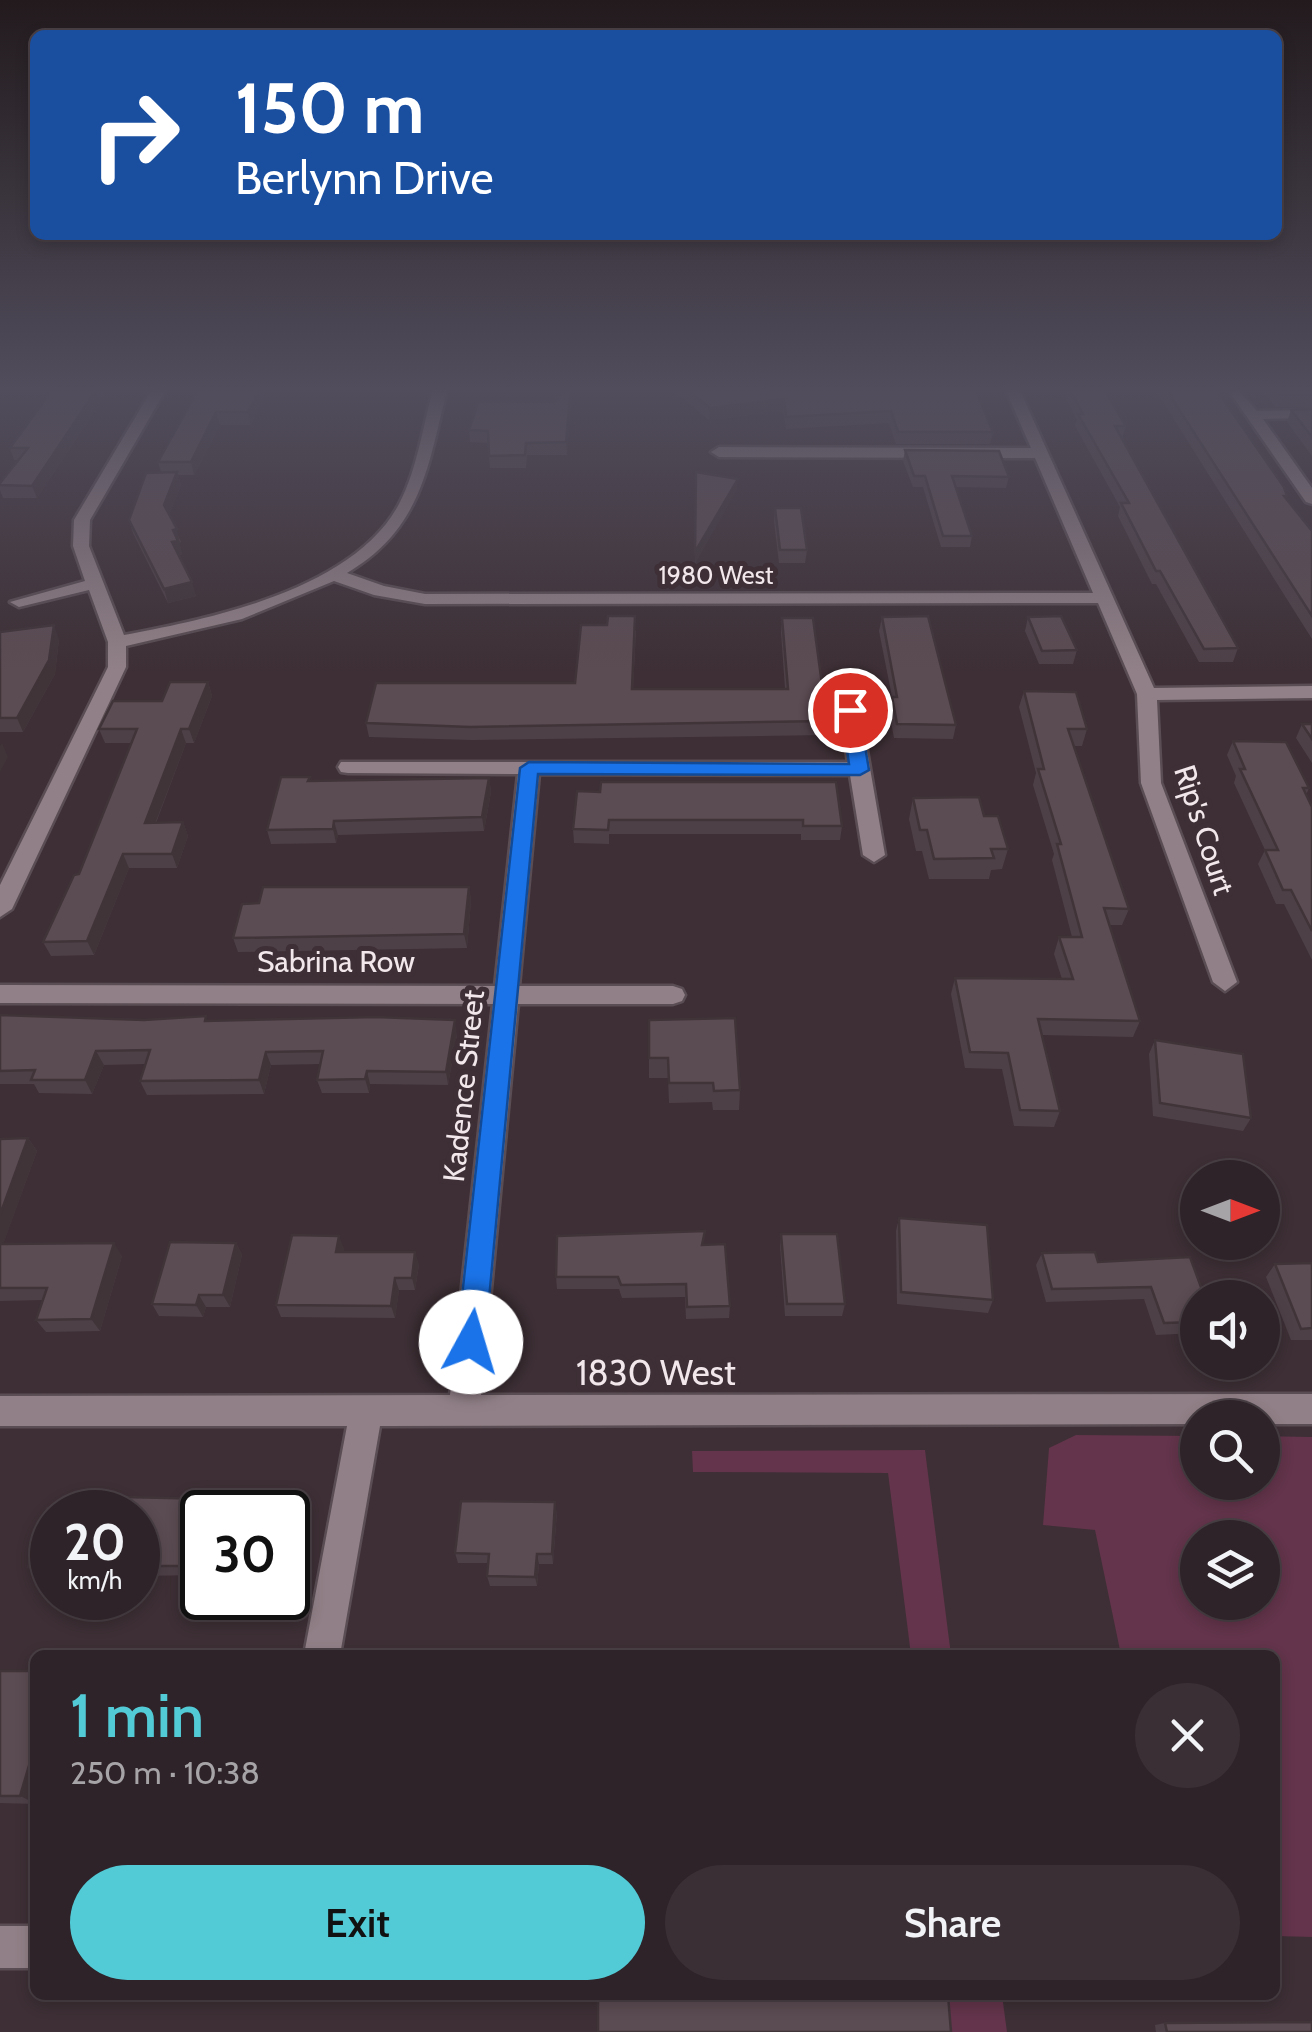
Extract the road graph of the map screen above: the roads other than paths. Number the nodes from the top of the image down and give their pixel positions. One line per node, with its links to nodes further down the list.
1 (105, 481): 5 (street)
2 (414, 481): 4 (street)
3 (1053, 481): 6 (street)
4 (332, 574): 6 (street, 1980 West); 8 (street)
5 (94, 584): 7 (street); 8 (street)
6 (1104, 598): 10 (street)
7 (19, 602)
8 (117, 642): 16 (street)
9 (1312, 692): 10 (street)
10 (1147, 694): 17 (street, Rip's Court)
11 (850, 710): 14 (street)
12 (348, 767): 13 (street)
13 (529, 768): 14 (street); 19 (street, Kadence Street)
14 (860, 770): 15 (street)
15 (874, 855)
16 (0, 909)
17 (1225, 982)
18 (0, 994): 19 (street, Sabrina Row)
19 (506, 995): 20 (street, Sabrina Row); 22 (street, Kadence Street)
20 (673, 995)
21 (0, 1410): 24 (street, 1830 West)
22 (464, 1410): 23 (street, 1830 West); 24 (street, 1830 West)
23 (1312, 1410)
24 (366, 1412): 25 (street)
25 (323, 1650)
26 (0, 1947): 27 (street)
27 (30, 1947)

